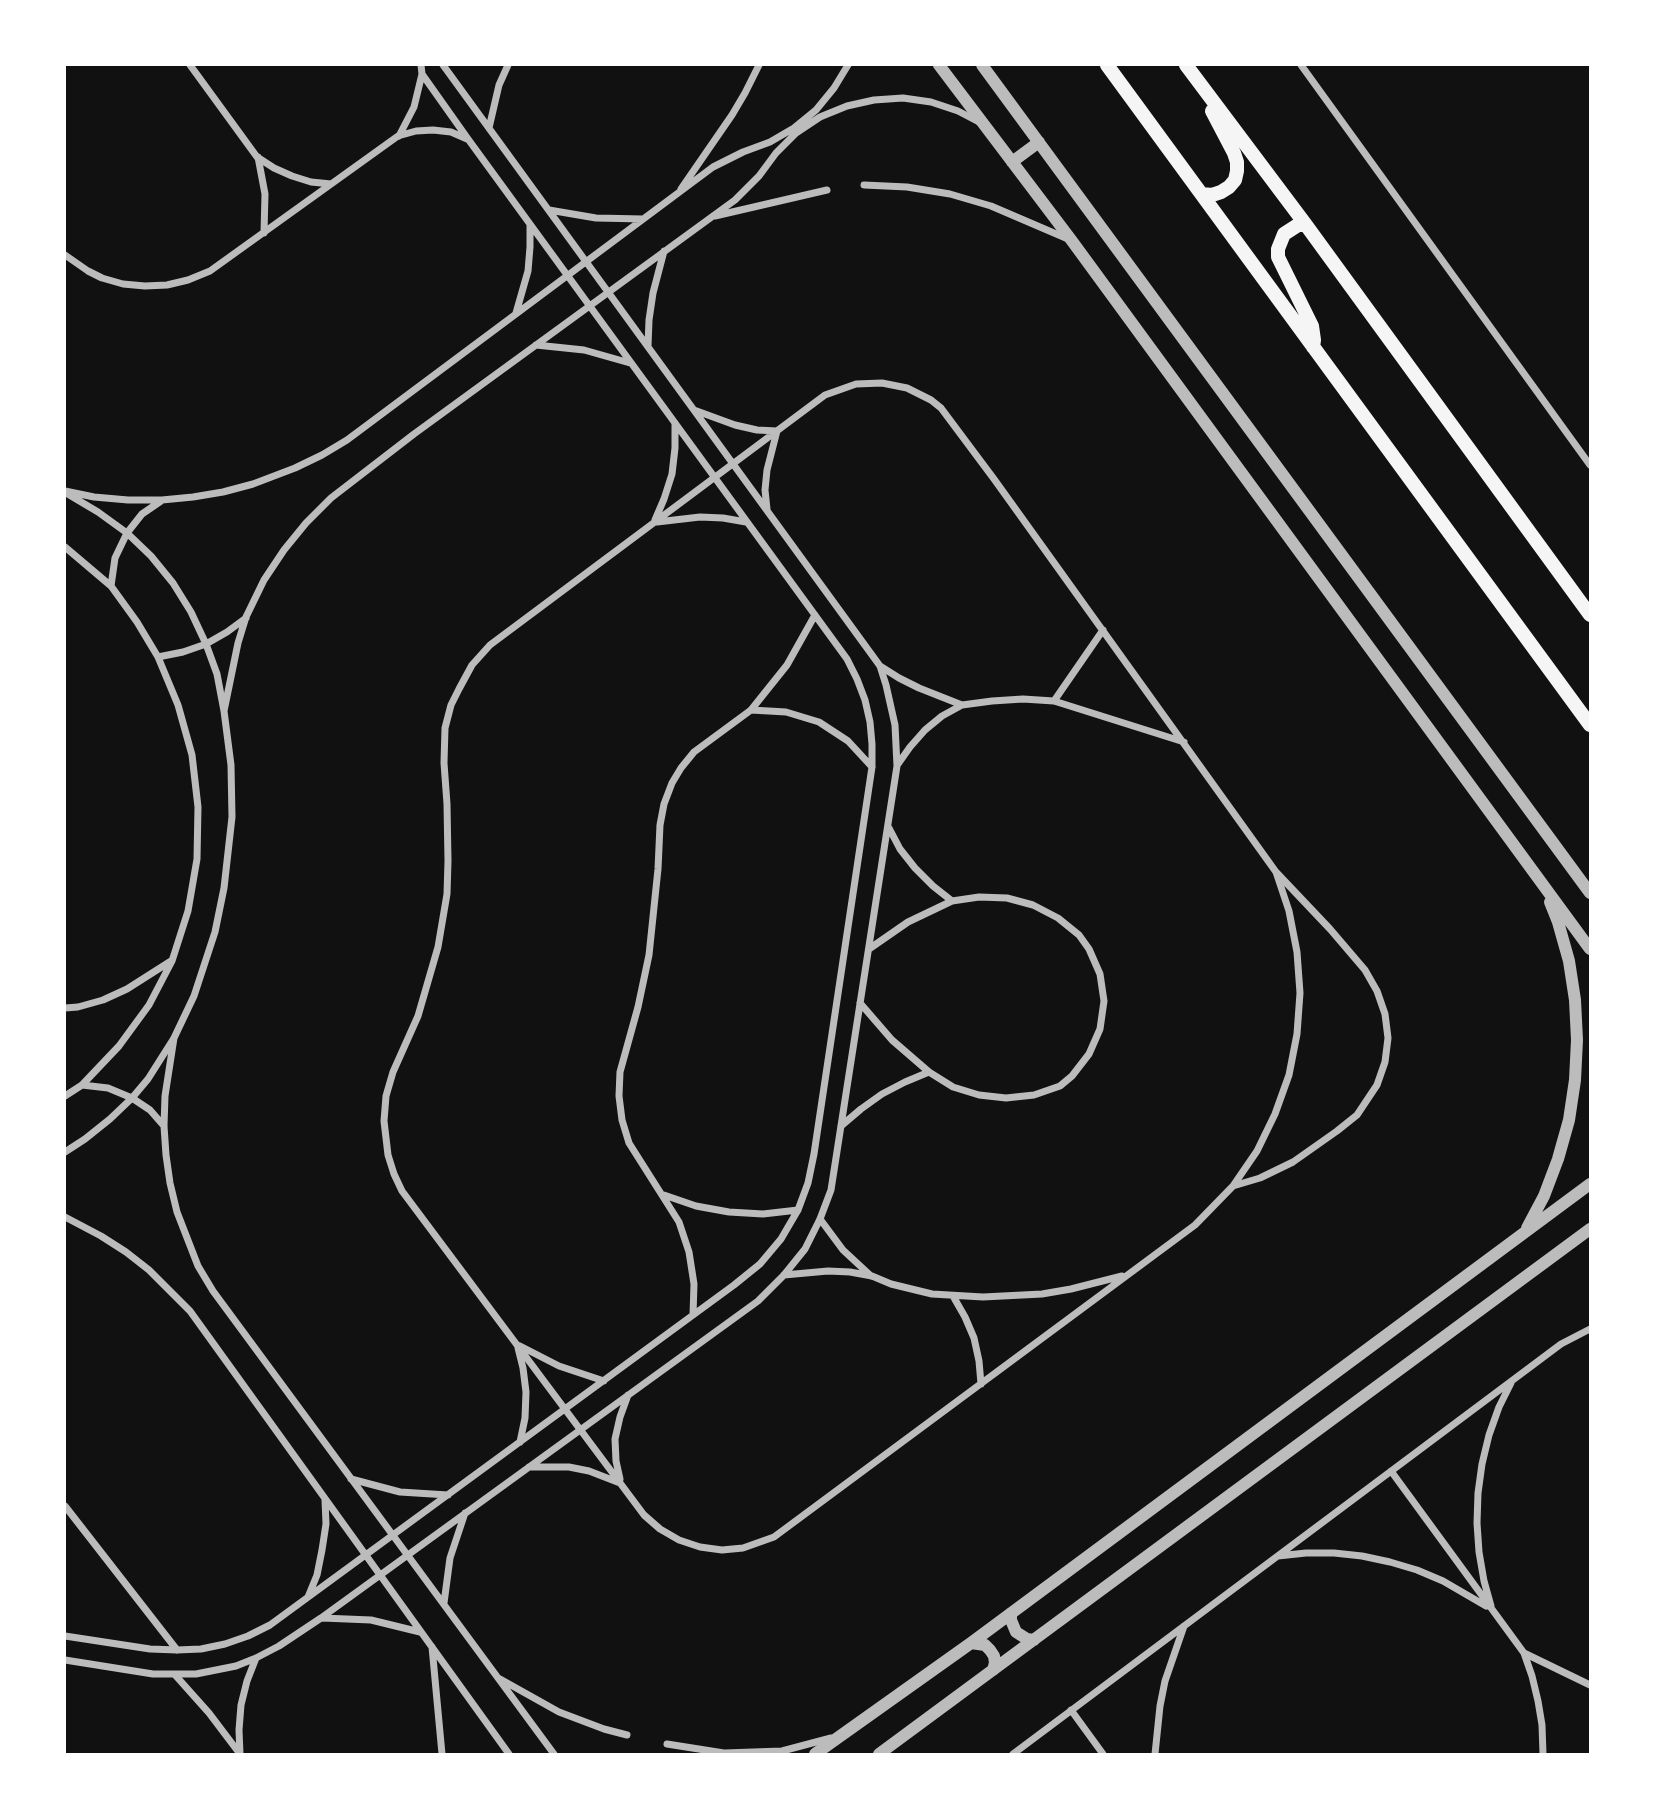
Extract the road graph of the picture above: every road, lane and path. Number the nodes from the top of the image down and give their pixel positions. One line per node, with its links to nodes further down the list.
1 (190, 65): 19 (street)
2 (421, 65): 12 (street)
3 (443, 65): 15 (street)
4 (508, 65): 15 (street)
5 (759, 65): 24 (street)
6 (848, 65): 24 (street)
7 (939, 65): 14 (street)
8 (982, 65): 18 (street)
9 (1107, 65): 25 (main road)
10 (1185, 65): 13 (main road)
11 (1300, 65): 48 (street)
12 (422, 74): 16 (street); 17 (street)
13 (1209, 96): 25 (main road); 30 (main road)
14 (983, 125): 20 (street); 27 (street)
15 (489, 128): 26 (street)
16 (398, 136): 17 (street); 21 (street)
17 (468, 139): 29 (street)
18 (1039, 142): 20 (street); 76 (street)
19 (257, 157): 21 (street); 31 (street)
20 (1012, 162): 32 (street)
21 (331, 185): 31 (street)
22 (864, 185): 32 (street)
23 (827, 190): 27 (street)
24 (677, 194): 28 (street)
25 (1202, 194): 42 (main road)
26 (549, 210): 28 (street); 35 (street)
27 (711, 217): 33 (street)
28 (643, 219): 35 (street)
29 (530, 225): 36 (street); 39 (street)
30 (1306, 225): 42 (main road); 59 (main road)
31 (264, 233): 34 (street)
32 (1072, 241): 75 (street)
33 (664, 251): 37 (street); 41 (street)
34 (65, 255)
35 (586, 262): 36 (street); 37 (street)
36 (568, 275): 38 (street); 39 (street)
37 (608, 292): 38 (street); 41 (street)
38 (590, 305): 40 (street); 43 (street)
39 (515, 315): 51 (street)
40 (535, 345): 43 (street); 60 (street)
41 (648, 347): 44 (street)
42 (1313, 347): 69 (main road)
43 (631, 363): 45 (street)
44 (694, 410): 46 (street); 47 (street)
45 (675, 422): 49 (street); 54 (street)
46 (777, 431): 47 (street); 52 (street); 61 (street)
47 (733, 464): 49 (street); 52 (street)
48 (1590, 465)
49 (715, 478): 53 (street); 54 (street)
50 (65, 492): 51 (street); 55 (street)
51 (162, 500): 55 (street)
52 (767, 510): 64 (street)
53 (747, 522): 54 (street); 58 (street)
54 (653, 523): 105 (street)
55 (127, 533): 57 (street); 62 (street)
56 (65, 547): 57 (street)
57 (111, 586): 63 (street)
58 (815, 615): 68 (street); 72 (street)
59 (1590, 615)
60 (246, 617): 62 (street); 67 (street)
61 (1103, 630): 65 (street); 70 (street)
62 (206, 644): 63 (street); 67 (street)
63 (158, 657): 80 (street)
64 (880, 666): 66 (street); 71 (street)
65 (1054, 701): 66 (street); 70 (street)
66 (962, 705): 71 (street)
67 (224, 710): 83 (street)
68 (751, 710): 72 (street); 93 (street)
69 (1590, 725)
70 (1184, 743): 74 (street)
71 (898, 766): 73 (street)
72 (872, 767): 94 (street)
73 (888, 827): 77 (street); 79 (street)
74 (1276, 872): 92 (street); 92 (street)
75 (1544, 885): 78 (street); 98 (street)
76 (1590, 893)
77 (952, 901): 79 (street); 84 (street)
78 (1590, 949)
79 (869, 950): 81 (street)
80 (172, 961): 82 (street); 85 (street)
81 (860, 1003): 84 (street); 89 (street)
82 (65, 1008)
83 (174, 1038): 87 (street); 88 (street)
84 (929, 1072): 89 (street)
85 (82, 1084): 86 (street); 87 (street)
86 (65, 1096)
87 (132, 1098): 88 (street); 90 (street)
88 (164, 1126): 115 (street)
89 (841, 1126): 96 (street)
90 (65, 1152)
91 (1590, 1184): 98 (street)
92 (1233, 1186): 99 (street)
93 (663, 1195): 94 (street); 103 (street)
94 (798, 1210): 103 (street)
95 (65, 1217): 118 (street)
96 (820, 1219): 100 (street); 101 (street)
97 (1590, 1229): 134 (street)
98 (1525, 1232): 129 (street)
99 (1129, 1274): 102 (street); 108 (street)
100 (784, 1275): 101 (street); 109 (street)
101 (872, 1276): 102 (street)
102 (953, 1296): 108 (street)
103 (694, 1315): 106 (street)
104 (1590, 1329): 107 (street)
105 (516, 1344): 106 (street); 110 (street); 112 (street)
106 (604, 1381): 110 (street)
107 (1512, 1381): 114 (street); 128 (street)
108 (981, 1384): 116 (street)
109 (628, 1395): 111 (street); 116 (street)
110 (565, 1409): 111 (street); 112 (street)
111 (580, 1429): 113 (street); 116 (street)
112 (520, 1442): 117 (street)
113 (529, 1467): 116 (street); 120 (street)
114 (1391, 1471): 124 (street); 128 (street)
115 (351, 1479): 117 (street); 121 (street)
116 (621, 1483)
117 (449, 1495): 121 (street)
118 (325, 1499): 123 (street); 126 (street)
119 (65, 1506): 137 (street)
120 (465, 1513): 122 (street); 127 (street)
121 (393, 1536): 122 (street); 123 (street)
122 (407, 1555): 125 (street); 127 (street)
123 (366, 1556): 125 (street); 126 (street)
124 (1277, 1556): 128 (street); 131 (street)
125 (380, 1575): 130 (street); 132 (street)
126 (307, 1598): 137 (street)
127 (443, 1604): 143 (street)
128 (1492, 1610): 138 (street)
129 (1011, 1613): 134 (street); 135 (street)
130 (321, 1618): 132 (street); 139 (street)
131 (1185, 1625): 145 (street); 157 (street)
132 (421, 1632): 136 (street)
133 (65, 1636): 137 (street)
134 (1034, 1640): 141 (street)
135 (971, 1643): 141 (street); 147 (street)
136 (432, 1647): 150 (street); 151 (street)
137 (177, 1650)
138 (1524, 1653): 144 (street); 158 (street)
139 (256, 1658): 142 (street); 149 (street)
140 (65, 1660): 142 (street)
141 (993, 1670): 154 (street)
142 (176, 1675): 149 (street)
143 (497, 1676): 146 (street); 152 (street)
144 (1590, 1685)
145 (1071, 1710): 155 (street); 156 (street)
146 (627, 1735)
147 (838, 1737): 148 (street); 153 (street)
148 (667, 1744)
149 (240, 1754)
150 (442, 1754)
151 (509, 1754)
152 (554, 1754)
153 (815, 1754)
154 (879, 1754)
155 (1013, 1754)
156 (1103, 1754)
157 (1155, 1754)
158 (1543, 1754)

